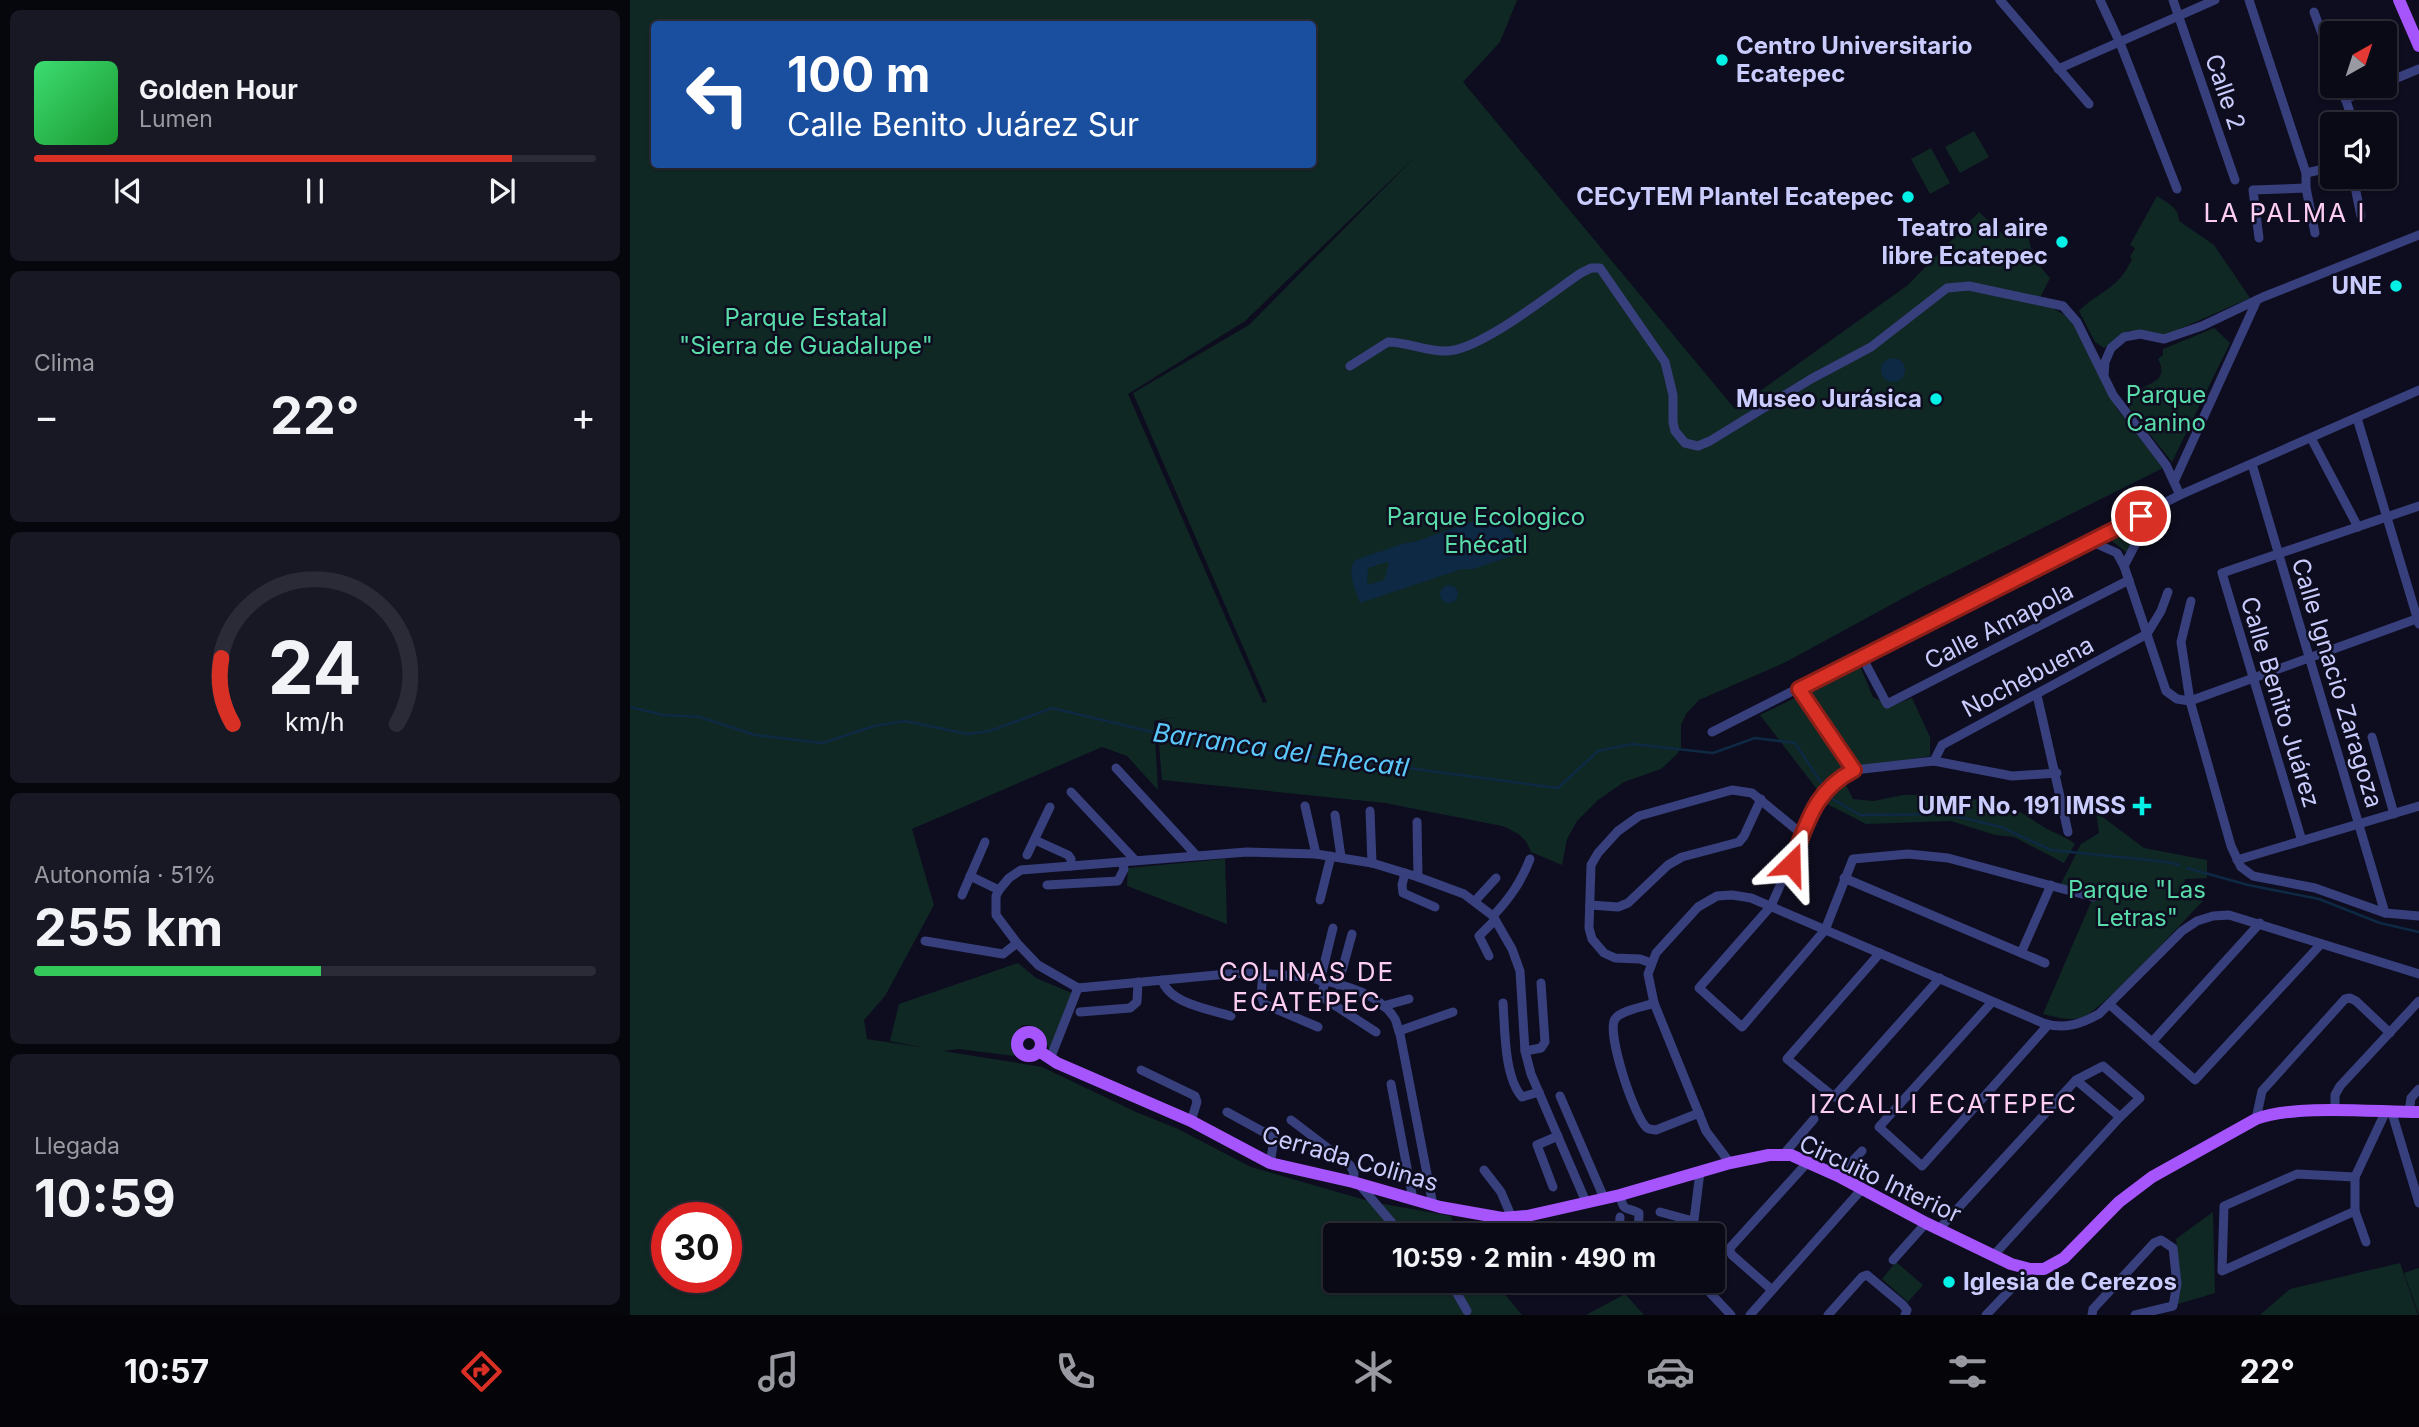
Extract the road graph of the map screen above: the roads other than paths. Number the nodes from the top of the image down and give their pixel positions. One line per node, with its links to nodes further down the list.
1 (2000, 0): 12 (street)
2 (2100, 0): 10 (street)
3 (2173, 0): 8 (street, Calle 2)
4 (2215, 0): 8 (street)
5 (2249, 0): 19 (street)
6 (2399, 0): 11 (main road)
7 (2314, 12): 9 (street)
8 (2179, 16): 10 (street); 20 (street, Calle 2)
9 (2320, 28)
10 (2120, 43): 12 (street); 22 (street)
11 (2419, 46)
12 (2058, 69): 16 (street)
13 (2419, 69): 14 (street)
14 (2398, 78)
15 (2345, 99): 17 (street)
16 (2089, 104)
17 (2350, 112)
18 (2320, 170): 19 (street)
19 (2306, 173): 21 (street)
20 (2235, 180)
21 (2306, 188): 25 (street); 27 (street)
22 (2177, 189)
23 (2355, 189): 24 (street)
24 (2361, 216)
25 (2315, 233)
26 (2419, 235): 28 (street)
27 (2259, 238)
28 (2257, 300): 29 (street); 30 (street)
29 (2227, 314): 30 (street); 31 (street)
30 (2246, 325): 39 (street)
31 (2111, 348): 32 (street); 34 (street)
32 (2091, 351): 33 (street); 34 (street)
33 (1350, 366)
34 (2104, 376): 39 (street)
35 (2419, 390): 36 (street)
36 (2357, 418): 37 (street); 43 (street)
37 (2311, 438): 38 (street); 44 (street)
38 (2252, 464): 40 (street); 46 (street, Calle Ignacio Zaragoza)
39 (2175, 482): 40 (street)
40 (2180, 495): 42 (street)
41 (2419, 506): 43 (street)
42 (2154, 509): 45 (street); 47 (street)
43 (2387, 518): 44 (street); 51 (street)
44 (2358, 527): 46 (street)
45 (2090, 541): 47 (street); 53 (street)
46 (2278, 555): 54 (street, Calle Ignacio Zaragoza); 55 (street, Calle Benito Juárez)
47 (2124, 566): 48 (street)
48 (2129, 580): 52 (street); 53 (street, Calle Amapola)
49 (2168, 592): 52 (street)
50 (2191, 601): 58 (street)
51 (2418, 620): 54 (street)
52 (2147, 634): 57 (street, Nochebuena); 58 (street)
53 (1862, 657): 56 (street)
54 (2309, 658): 55 (street); 74 (street, Calle Ignacio Zaragoza)
55 (2253, 678): 58 (street); 78 (street, Calle Benito Juárez)
56 (1799, 689): 59 (street); 63 (street)
57 (2038, 695): 61 (street, Nochebuena); 64 (street)
58 (2190, 701): 86 (street)
59 (1712, 732)
60 (2372, 737): 71 (street)
61 (1934, 761): 63 (street); 64 (street)
62 (1116, 768): 82 (street)
63 (1854, 770): 76 (street)
64 (2057, 773): 75 (street)
65 (1071, 792): 85 (street)
66 (1760, 799): 76 (street); 102 (street); 102 (street)
67 (1305, 806): 80 (street)
68 (2419, 806): 71 (street)
69 (1050, 807): 77 (street)
70 (1370, 811): 88 (street)
71 (2394, 814): 74 (street)
72 (1335, 815): 83 (street)
73 (1417, 822): 92 (street)
74 (2359, 824): 78 (street); 105 (street, Calle Ignacio Zaragoza)
75 (2068, 832)
76 (1803, 835): 103 (street)
77 (1035, 840): 81 (street); 89 (street)
78 (2302, 841): 86 (street)
79 (985, 842): 91 (street)
80 (1316, 854): 82 (street); 83 (street)
81 (1027, 855)
82 (1196, 855): 85 (street)
83 (1336, 856): 88 (street); 100 (street)
84 (1530, 859): 107 (street)
85 (1135, 860): 87 (street)
86 (2237, 860): 105 (street)
87 (1122, 862): 89 (street); 95 (street)
88 (1372, 863): 90 (street)
89 (1071, 866): 97 (street)
90 (1405, 873): 92 (street); 104 (street)
91 (970, 876): 97 (street); 98 (street)
92 (1418, 877): 101 (street)
93 (1496, 878): 101 (street)
94 (1844, 878): 96 (street); 110 (street); 116 (street)
95 (1047, 885)
96 (2051, 885): 99 (street); 116 (street)
97 (999, 890): 113 (street)
98 (962, 895)
99 (2093, 897)
100 (1320, 900)
101 (1475, 901): 107 (street)
102 (1590, 905): 118 (street)
103 (1770, 906): 110 (street); 110 (street); 118 (street)
104 (1435, 907)
105 (2385, 914): 106 (street)
106 (2419, 916)
107 (1494, 918): 117 (street); 146 (street)
108 (2260, 923): 114 (street); 134 (street); 144 (street)
109 (1333, 928): 124 (street)
110 (1825, 930): 115 (street)
111 (1352, 934): 127 (street)
112 (925, 941): 113 (street)
113 (1017, 943): 128 (street)
114 (2320, 944): 121 (street); 144 (street)
115 (1880, 953): 122 (street); 122 (street)
116 (2021, 953): 119 (street)
117 (1489, 956)
118 (1651, 962): 133 (street)
119 (2045, 963)
120 (1263, 973): 123 (street); 124 (street); 140 (street)
121 (2419, 974)
122 (1940, 978): 131 (street)
123 (1162, 980): 125 (street); 138 (street)
124 (1322, 981): 127 (street); 142 (street)
125 (1138, 982): 128 (street); 136 (street)
126 (1541, 983): 146 (street)
127 (1338, 985): 135 (street)
128 (1078, 988): 147 (street)
129 (1409, 999): 135 (street)
130 (2419, 1001): 143 (street)
131 (1992, 1002): 139 (street); 139 (street)
132 (1503, 1003): 152 (street)
133 (1654, 1003): 157 (street); 157 (street)
134 (2109, 1004): 139 (street); 144 (street)
135 (1383, 1006): 141 (street)
136 (1080, 1012)
137 (1453, 1012): 141 (street)
138 (1231, 1016)
139 (2048, 1025)
140 (1318, 1027)
141 (1399, 1031): 182 (street)
142 (1376, 1032)
143 (2390, 1033): 154 (street); 161 (street)
144 (2152, 1042)
145 (1039, 1051): 147 (main road, Cerrada Colinas)
146 (1525, 1051): 152 (street)
147 (1050, 1059): 163 (main road, Cerrada Colinas)
148 (1141, 1070): 163 (street)
149 (2076, 1080): 159 (street); 159 (street); 192 (street)
150 (1391, 1084): 179 (street)
151 (2419, 1088): 156 (street)
152 (1539, 1091): 164 (street)
153 (1560, 1096): 178 (street)
154 (2335, 1111): 158 (main road); 161 (main road)
155 (1227, 1112): 167 (street)
156 (2414, 1112): 158 (main road)
157 (1699, 1113): 168 (street)
158 (2389, 1113): 173 (street); 181 (street)
159 (2120, 1117): 194 (street)
160 (1814, 1119): 166 (street)
161 (2256, 1119): 196 (main road)
162 (1291, 1120): 174 (street)
163 (1191, 1121): 167 (main road, Cerrada Colinas)
164 (1558, 1136): 175 (street); 180 (street)
165 (1862, 1151): 172 (street)
166 (1783, 1155): 168 (main road, Circuito Interior); 169 (main road, Circuito Interior)
167 (1270, 1163): 174 (main road, Cerrada Colinas)
168 (1730, 1163): 171 (main road, Circuito Interior)
169 (1807, 1163): 172 (main road, Circuito Interior); 197 (street)
170 (1483, 1170): 186 (street)
171 (1700, 1172): 177 (main road, Circuito Interior); 187 (street)
172 (1838, 1176): 176 (main road, Circuito Interior)
173 (2355, 1177): 183 (street); 183 (street)
174 (1355, 1182): 179 (main road, Cerrada Colinas); 188 (street)
175 (1553, 1187)
176 (1862, 1189): 191 (main road, Circuito Interior); 197 (street)
177 (1620, 1195): 178 (main road, Cerrada Colinas); 190 (street)
178 (1604, 1198): 180 (main road, Cerrada Colinas)
179 (1413, 1199): 182 (main road, Cerrada Colinas)
180 (1586, 1202): 186 (main road, Cerrada Colinas)
181 (2419, 1203)
182 (1433, 1205): 186 (main road, Cerrada Colinas)
183 (2355, 1211): 193 (street)
184 (1660, 1212): 187 (street)
185 (1620, 1217): 189 (street)
186 (1512, 1218)
187 (1693, 1221)
188 (1391, 1223)
189 (1620, 1223)
190 (1638, 1223)
191 (1926, 1223): 192 (main road, Circuito Interior); 195 (street)
192 (1939, 1229): 194 (main road, Circuito Interior)
193 (2366, 1242)
194 (1993, 1256): 196 (main road, Circuito Interior)
195 (1893, 1260)
196 (2030, 1269): 205 (street)
197 (1772, 1290): 202 (street)
198 (1457, 1293): 200 (street)
199 (1710, 1293): 201 (street)
200 (1468, 1311)
201 (1731, 1315)
202 (1750, 1315)
203 (1828, 1315): 204 (street)
204 (1905, 1315)
205 (1986, 1315)
206 (2092, 1315): 207 (street)
207 (2135, 1315)

